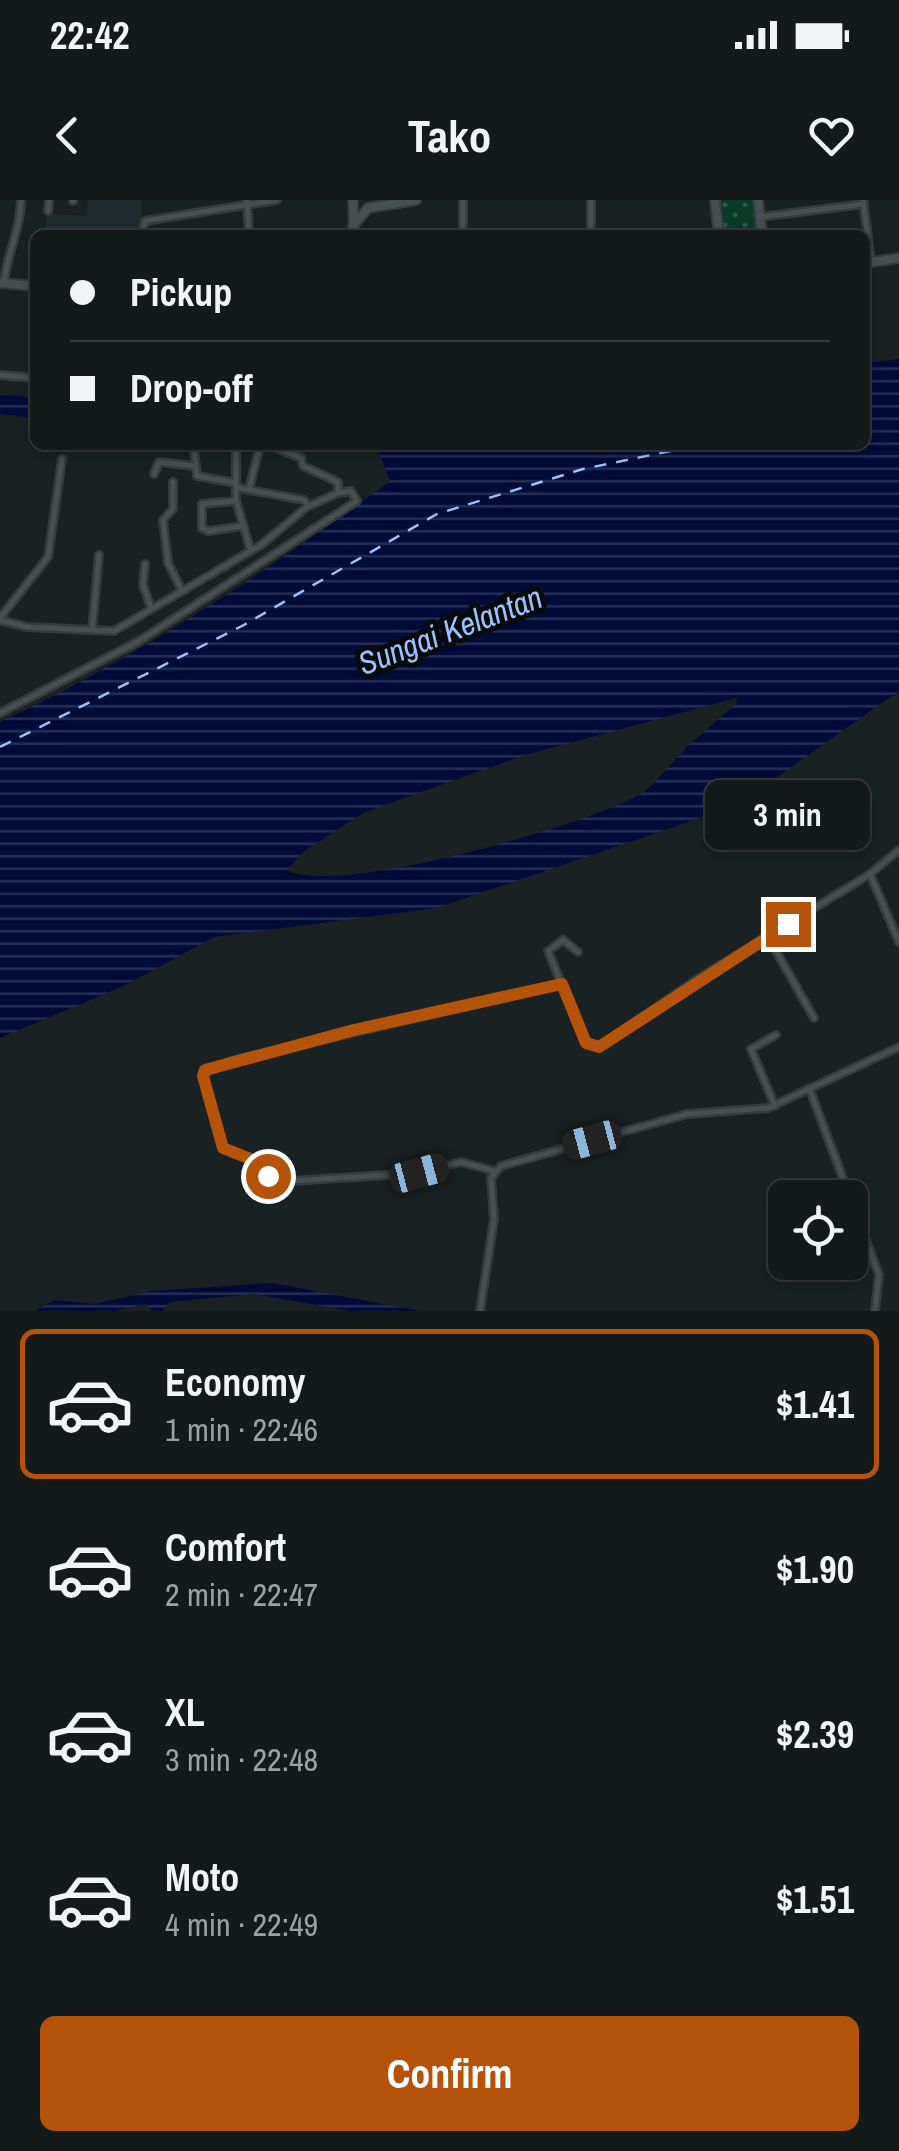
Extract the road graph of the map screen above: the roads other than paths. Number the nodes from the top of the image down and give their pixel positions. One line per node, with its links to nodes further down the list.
1 (22, 200): 26 (street)
2 (49, 200): 13 (street)
3 (277, 200): 10 (street)
4 (354, 200): 12 (main road); 17 (main road)
5 (416, 200): 12 (main road)
6 (463, 200): 19 (street)
7 (591, 200): 20 (street)
8 (716, 200): 21 (main road)
9 (758, 200): 14 (main road)
10 (247, 202): 15 (street); 16 (street)
11 (863, 202): 14 (street); 23 (street)
12 (368, 208): 18 (main road)
13 (48, 212)
14 (760, 218): 22 (main road)
15 (142, 230)
16 (249, 230)
17 (354, 230)
18 (354, 230)
19 (464, 230)
20 (590, 230)
21 (719, 230)
22 (761, 230)
23 (867, 230)
24 (899, 258): 25 (main road)
25 (870, 262)
26 (2, 283): 27 (main road)
27 (30, 286)
28 (0, 375): 29 (street)
29 (30, 378)
30 (194, 450): 35 (street)
31 (236, 450): 38 (street)
32 (259, 450): 39 (street)
33 (289, 450): 40 (street)
34 (62, 459): 49 (street)
35 (194, 466): 36 (street); 38 (street)
36 (154, 474)
37 (173, 482): 47 (street)
38 (237, 485): 39 (street); 41 (street)
39 (249, 490): 42 (street)
40 (338, 493): 42 (street); 51 (street)
41 (236, 501): 43 (street); 43 (street)
42 (308, 506): 44 (street)
43 (243, 526): 44 (street)
44 (251, 551): 47 (street)
45 (99, 555): 50 (street)
46 (145, 564): 48 (street)
47 (181, 589): 48 (street)
48 (151, 608): 50 (street)
49 (0, 619): 50 (street)
50 (92, 630)
51 (0, 713)
52 (899, 850): 53 (street)
53 (870, 874): 54 (street); 55 (street)
54 (768, 936): 57 (street); 58 (street)
55 (899, 942)
56 (578, 952): 57 (street)
57 (562, 984): 63 (street)
58 (814, 1018)
59 (776, 1035): 62 (street)
60 (899, 1047): 61 (street)
61 (810, 1090): 62 (street); 65 (street)
62 (774, 1106): 63 (street)
63 (494, 1171): 64 (street)
64 (480, 1311)
65 (875, 1311)

